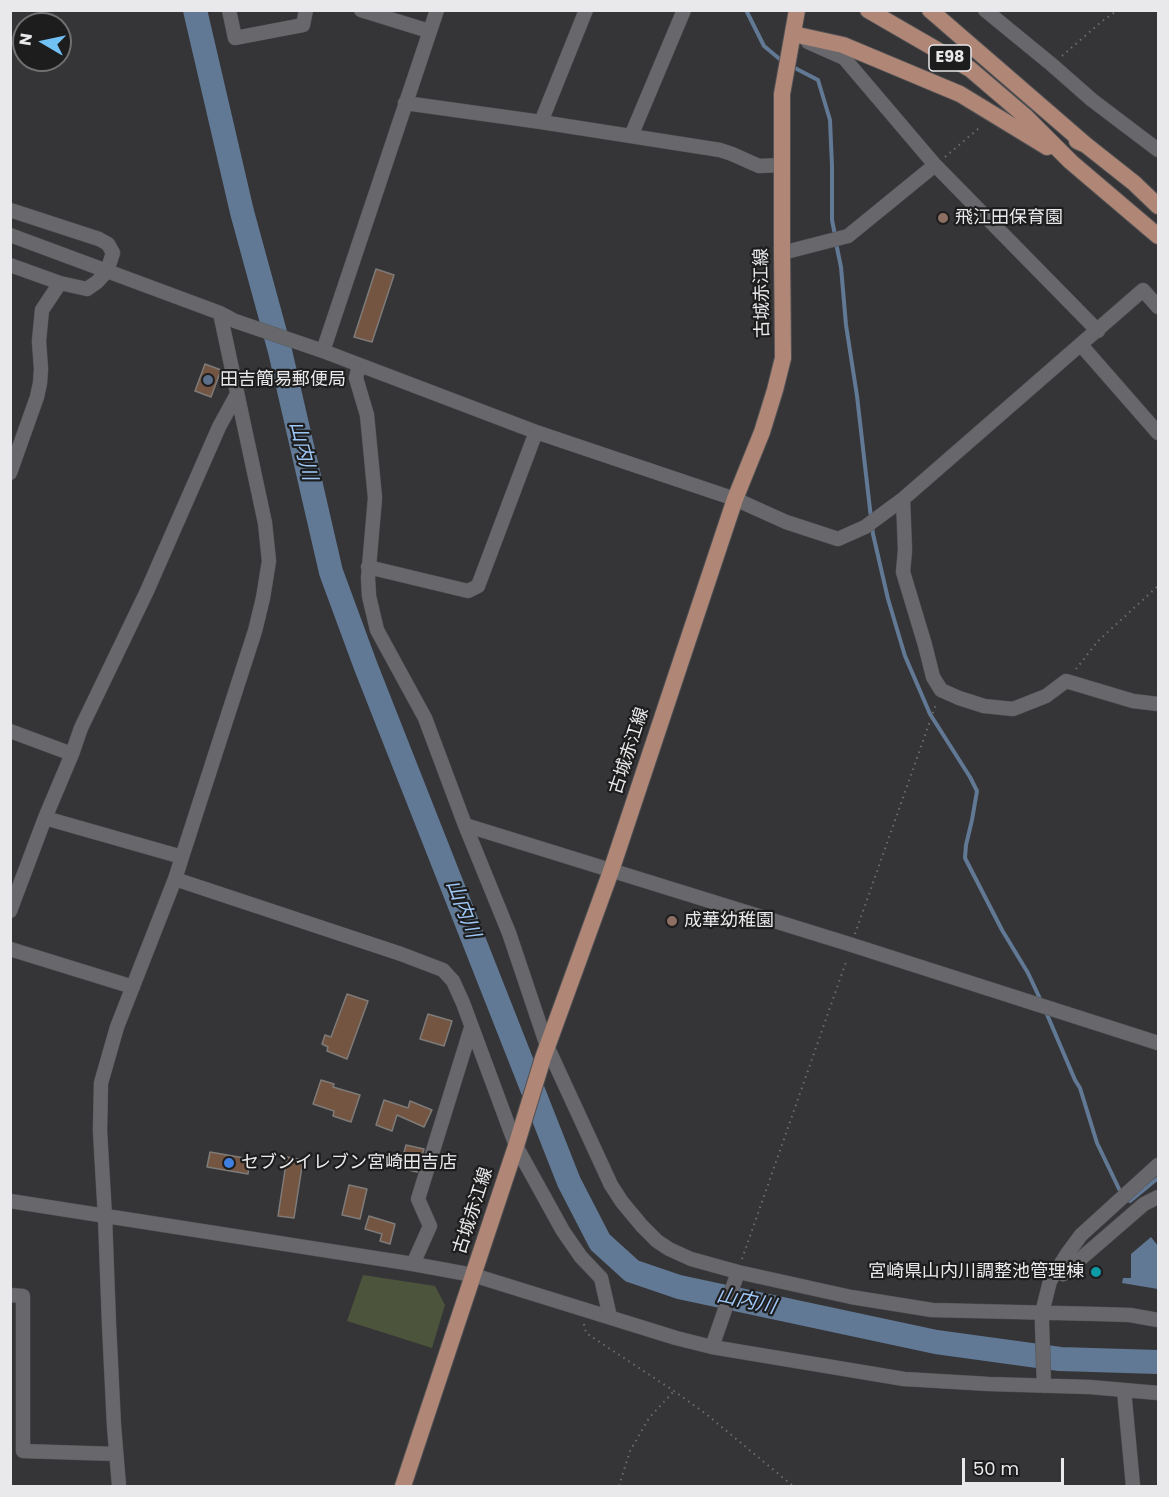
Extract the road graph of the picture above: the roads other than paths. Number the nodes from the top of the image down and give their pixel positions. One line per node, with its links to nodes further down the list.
1 (229, 10): 2 (street)
2 (306, 10)
3 (361, 10): 11 (street)
4 (437, 10): 11 (street)
5 (586, 10): 15 (street)
6 (684, 10): 16 (street)
7 (797, 10): 12 (main road, 古城赤江線)
8 (868, 10): 14 (main road, E98)
9 (930, 10): 17 (main road)
10 (985, 10): 18 (street)
11 (429, 31): 13 (street)
12 (793, 34): 19 (main road); 20 (main road, 古城赤江線); 21 (street)
13 (405, 103): 15 (street); 34 (street)
14 (1025, 116): 17 (main road, E98); 19 (main road, E98)
15 (541, 122): 16 (street)
16 (631, 136): 20 (street)
17 (1086, 145): 22 (main road, E98)
18 (1158, 150)
19 (1071, 162): 25 (main road, E98)
20 (782, 165): 26 (main road, 古城赤江線)
21 (935, 165): 26 (street); 32 (street)
22 (1158, 206)
23 (10, 210): 28 (street)
24 (10, 235): 28 (street)
25 (1158, 236)
26 (782, 253): 40 (main road, 古城赤江線)
27 (10, 265): 29 (street)
28 (107, 271): 29 (street); 31 (street)
29 (60, 283): 39 (street)
30 (1158, 307): 32 (street)
31 (220, 313): 34 (street); 36 (street)
32 (1098, 331): 33 (street)
33 (1081, 345): 38 (street); 41 (street)
34 (324, 351): 35 (street)
35 (359, 365): 37 (street); 42 (street)
36 (237, 394): 45 (street); 48 (street)
37 (536, 432): 40 (street); 42 (street)
38 (1158, 433)
39 (10, 474)
40 (735, 498): 41 (street); 49 (main road, 古城赤江線)
41 (903, 499): 43 (street)
42 (368, 567): 47 (street)
43 (1158, 704)
44 (10, 731): 45 (street)
45 (72, 754): 46 (street)
46 (45, 818): 48 (street); 51 (street)
47 (465, 825): 49 (street); 57 (street)
48 (182, 857): 50 (street)
49 (611, 871): 56 (street); 57 (main road, 古城赤江線)
50 (175, 879): 54 (street); 55 (street)
51 (14, 891): 52 (street)
52 (10, 911)
53 (10, 949): 54 (street)
54 (133, 987): 62 (street)
55 (471, 1028): 58 (street); 63 (street)
56 (1158, 1043)
57 (545, 1052): 58 (main road, 古城赤江線); 65 (street)
58 (518, 1141): 66 (main road, 古城赤江線); 68 (street)
59 (1158, 1166): 64 (street)
60 (1158, 1197): 64 (street)
61 (10, 1201): 62 (street)
62 (105, 1217): 63 (street); 75 (street)
63 (413, 1264): 66 (street)
64 (1057, 1270): 69 (street)
65 (738, 1272): 69 (street); 71 (street)
66 (473, 1275): 68 (street); 77 (main road, 古城赤江線)
67 (10, 1295): 75 (street)
68 (610, 1317): 71 (street)
69 (1042, 1318): 70 (street); 72 (street)
70 (1158, 1320)
71 (711, 1347): 72 (street)
72 (1044, 1379): 73 (street)
73 (1124, 1390): 74 (street); 78 (street)
74 (1158, 1393)
75 (116, 1454): 76 (street)
76 (119, 1486)
77 (403, 1486)
78 (1133, 1486)

